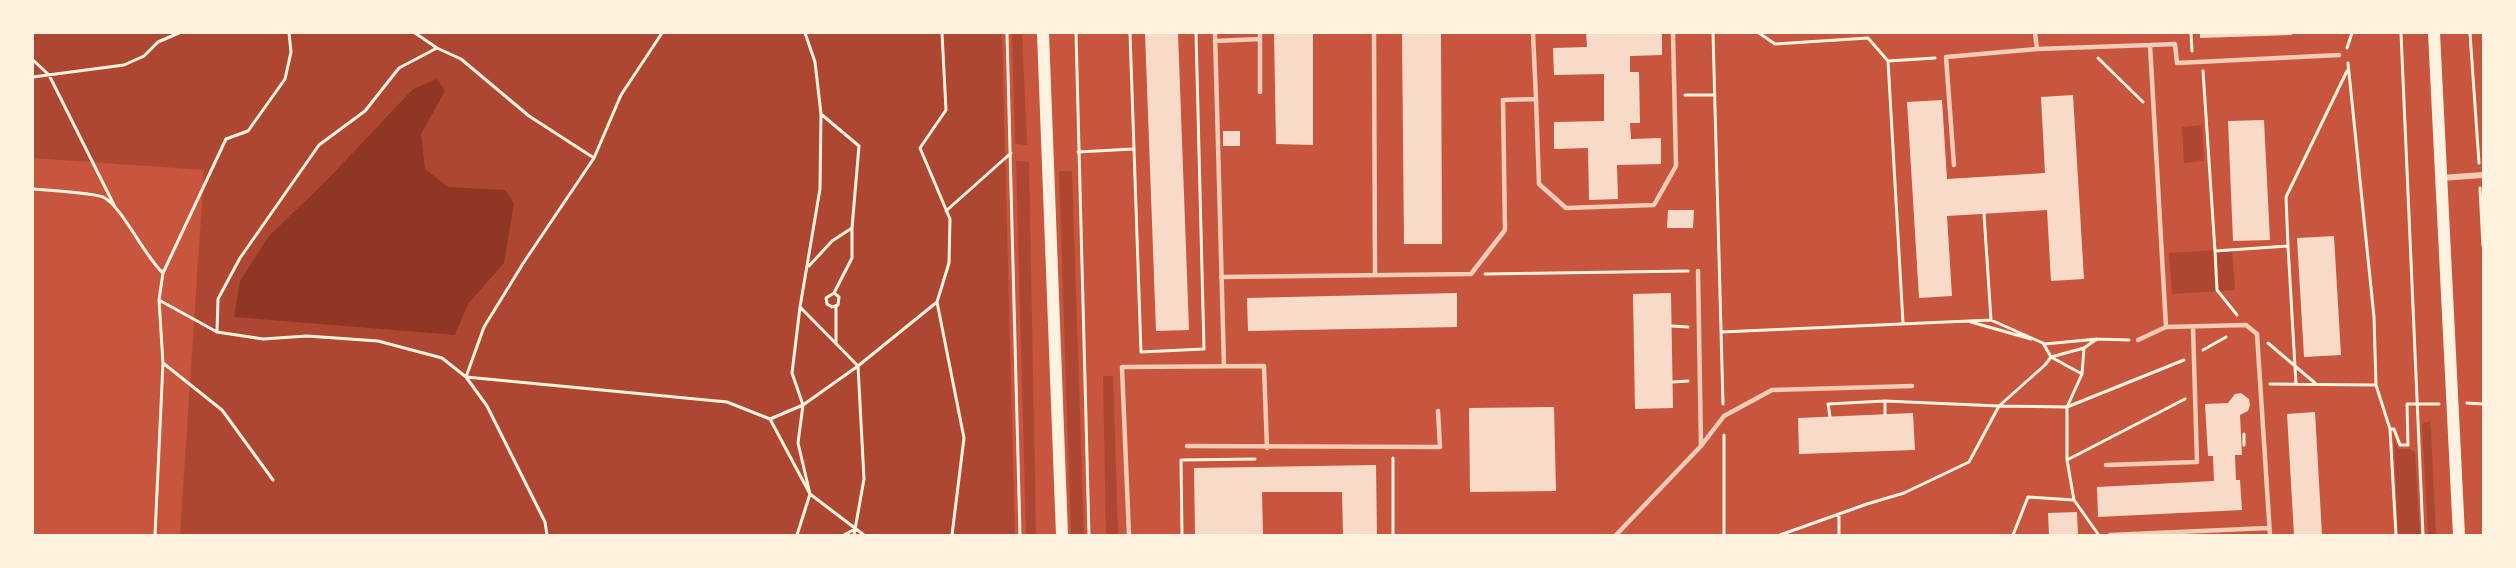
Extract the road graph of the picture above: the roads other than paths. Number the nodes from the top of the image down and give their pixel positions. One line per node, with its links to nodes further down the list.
1 (1043, 33): 32 (main road)
2 (1215, 33): 9 (lane)
3 (1374, 33): 19 (lane)
4 (1533, 33): 14 (lane)
5 (1673, 33): 14 (lane)
6 (2035, 33): 11 (lane)
7 (2434, 33): 17 (main road)
8 (1260, 36): 9 (lane); 13 (lane)
9 (1215, 41): 20 (lane)
10 (2150, 45): 11 (lane); 12 (lane); 21 (lane)
11 (2037, 49): 15 (lane)
12 (2339, 55)
13 (1260, 92)
14 (1536, 99): 19 (lane)
15 (1954, 165)
16 (2481, 176): 17 (street)
17 (2441, 178): 37 (main road)
18 (1698, 272): 28 (lane)
19 (1375, 275): 20 (lane)
20 (1221, 277): 24 (lane)
21 (2166, 327): 22 (lane); 23 (lane)
22 (2193, 327): 30 (lane); 31 (lane)
23 (2138, 340)
24 (1224, 366): 29 (lane); 33 (lane)
25 (1912, 386): 28 (lane)
26 (1438, 411): 29 (lane)
27 (1187, 446): 29 (lane)
28 (1701, 446): 34 (lane)
29 (1267, 448)
30 (2106, 465)
31 (2268, 528): 35 (lane); 36 (lane)
32 (1062, 535)
33 (1129, 535)
34 (1616, 535)
35 (2110, 535)
36 (2270, 535)
37 (2459, 535)

